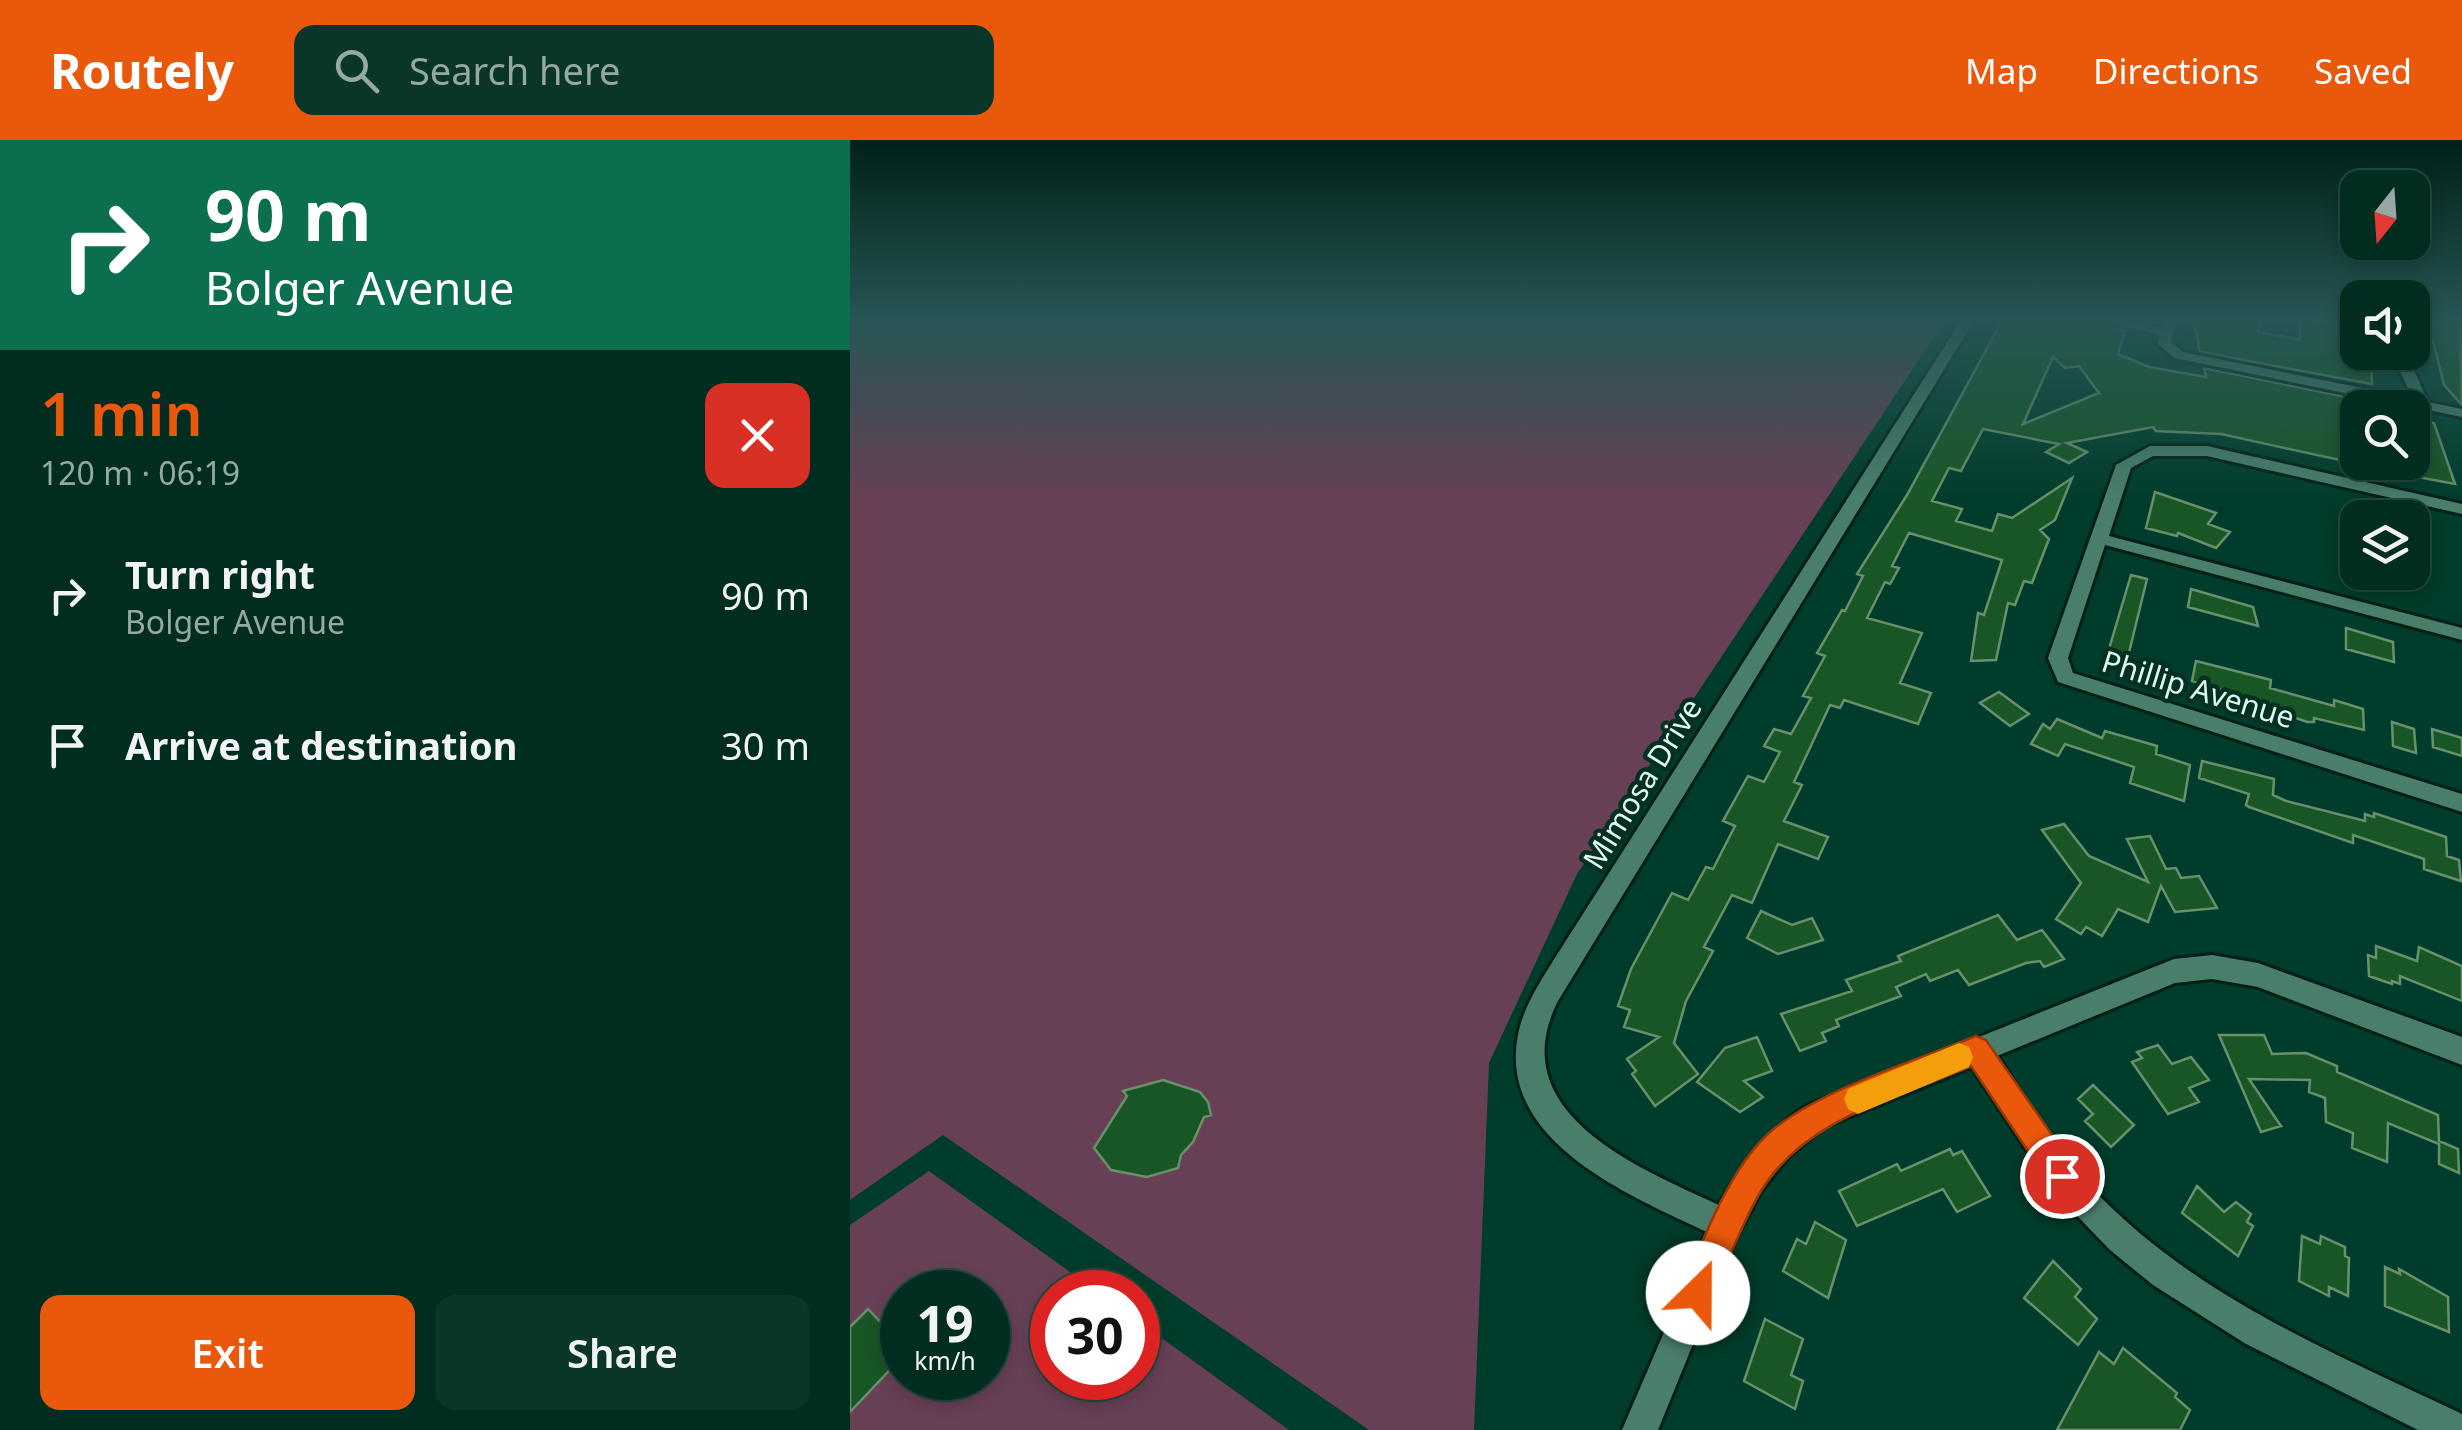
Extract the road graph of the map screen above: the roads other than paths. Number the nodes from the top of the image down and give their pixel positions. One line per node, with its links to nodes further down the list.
1 (1931, 379): 12 (street, Mimosa Drive)
2 (2292, 379): 3 (street)
3 (2347, 390)
4 (2430, 407): 5 (street)
5 (2462, 413)
6 (2462, 509): 7 (street, Phillip Avenue)
7 (2101, 539): 8 (street); 9 (street, Phillip Avenue)
8 (2462, 634)
9 (2462, 803)
10 (1976, 1050): 11 (street); 12 (street); 14 (street)
11 (2462, 1051)
12 (1726, 1225): 13 (street)
13 (1640, 1430)
14 (2457, 1430)

